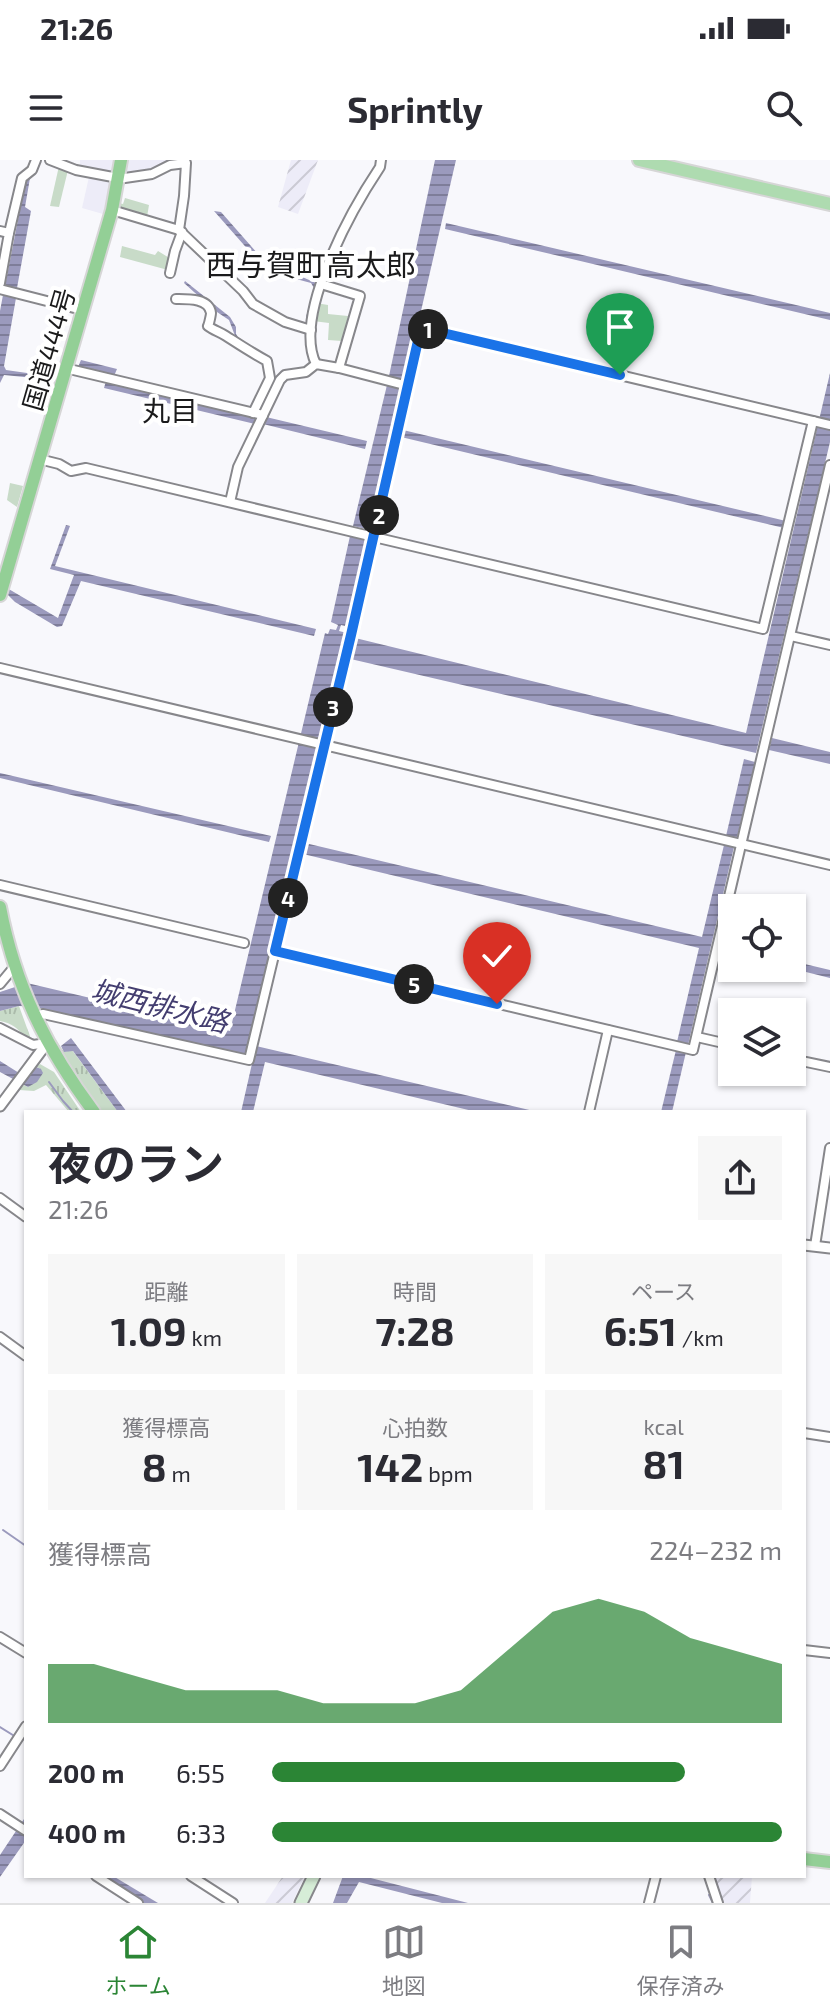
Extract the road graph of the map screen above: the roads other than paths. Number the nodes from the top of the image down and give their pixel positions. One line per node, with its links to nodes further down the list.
1 (36, 160): 11 (street)
2 (50, 160): 7 (street)
3 (121, 160): 7 (highway, 国道444号)
4 (381, 160): 13 (street)
5 (639, 160): 8 (main road)
6 (190, 161): 7 (street); 10 (street)
7 (118, 178): 9 (highway, 国道444号)
8 (830, 204)
9 (112, 210): 10 (street); 16 (highway, 国道444号)
10 (180, 231): 12 (street); 17 (street)
11 (4, 232): 14 (street)
12 (170, 273)
13 (321, 284): 17 (street); 20 (street)
14 (0, 286): 16 (street)
15 (176, 299): 22 (street)
16 (82, 310): 19 (highway, 国道444号)
17 (311, 330): 18 (street)
18 (316, 364): 20 (street); 22 (street)
19 (65, 368): 22 (street); 25 (highway, 国道444号)
20 (339, 368): 21 (street)
21 (400, 383): 23 (street); 28 (street)
22 (258, 414): 27 (street)
23 (814, 421): 24 (street); 28 (street)
24 (830, 425)
25 (39, 459): 27 (street); 29 (highway, 国道444号)
26 (830, 465): 30 (street)
27 (230, 502): 28 (street)
28 (365, 535): 33 (street)
29 (0, 595)
30 (791, 636): 31 (street); 34 (street)
31 (830, 645)
32 (0, 668): 33 (street)
33 (323, 745): 34 (street); 39 (street)
34 (742, 844): 35 (street); 45 (street)
35 (830, 865)
36 (0, 885): 38 (street)
37 (0, 907): 40 (highway)
38 (244, 943)
39 (275, 951): 42 (street); 44 (street)
40 (16, 971): 41 (street); 42 (highway)
41 (0, 984)
42 (34, 1015): 47 (highway)
43 (0, 1028): 47 (street)
44 (608, 1030): 45 (street); 52 (street)
45 (697, 1037): 46 (street)
46 (718, 1042)
47 (47, 1043): 50 (street); 51 (highway)
48 (806, 1062): 49 (street)
49 (830, 1067)
50 (0, 1106)
51 (93, 1110)
52 (589, 1110)
53 (830, 1148): 56 (street)
54 (0, 1198): 55 (street)
55 (24, 1216)
56 (809, 1245): 57 (street)
57 (830, 1248)
58 (0, 1337): 59 (street)
59 (24, 1355)
60 (806, 1433): 61 (street)
61 (830, 1437)
62 (0, 1637): 64 (street)
63 (806, 1650): 65 (street)
64 (24, 1652)
65 (830, 1653)
66 (24, 1729): 67 (street)
67 (0, 1766)
68 (0, 1814): 69 (street)
69 (24, 1830)
70 (806, 1859): 71 (highway)
71 (830, 1862)
72 (194, 1878): 78 (street)
73 (313, 1878): 79 (main road)
74 (655, 1878): 80 (street)
75 (710, 1878): 81 (street)
76 (106, 1879): 77 (street)
77 (138, 1903)
78 (233, 1903)
79 (301, 1903)
80 (649, 1903)
81 (718, 1903)

